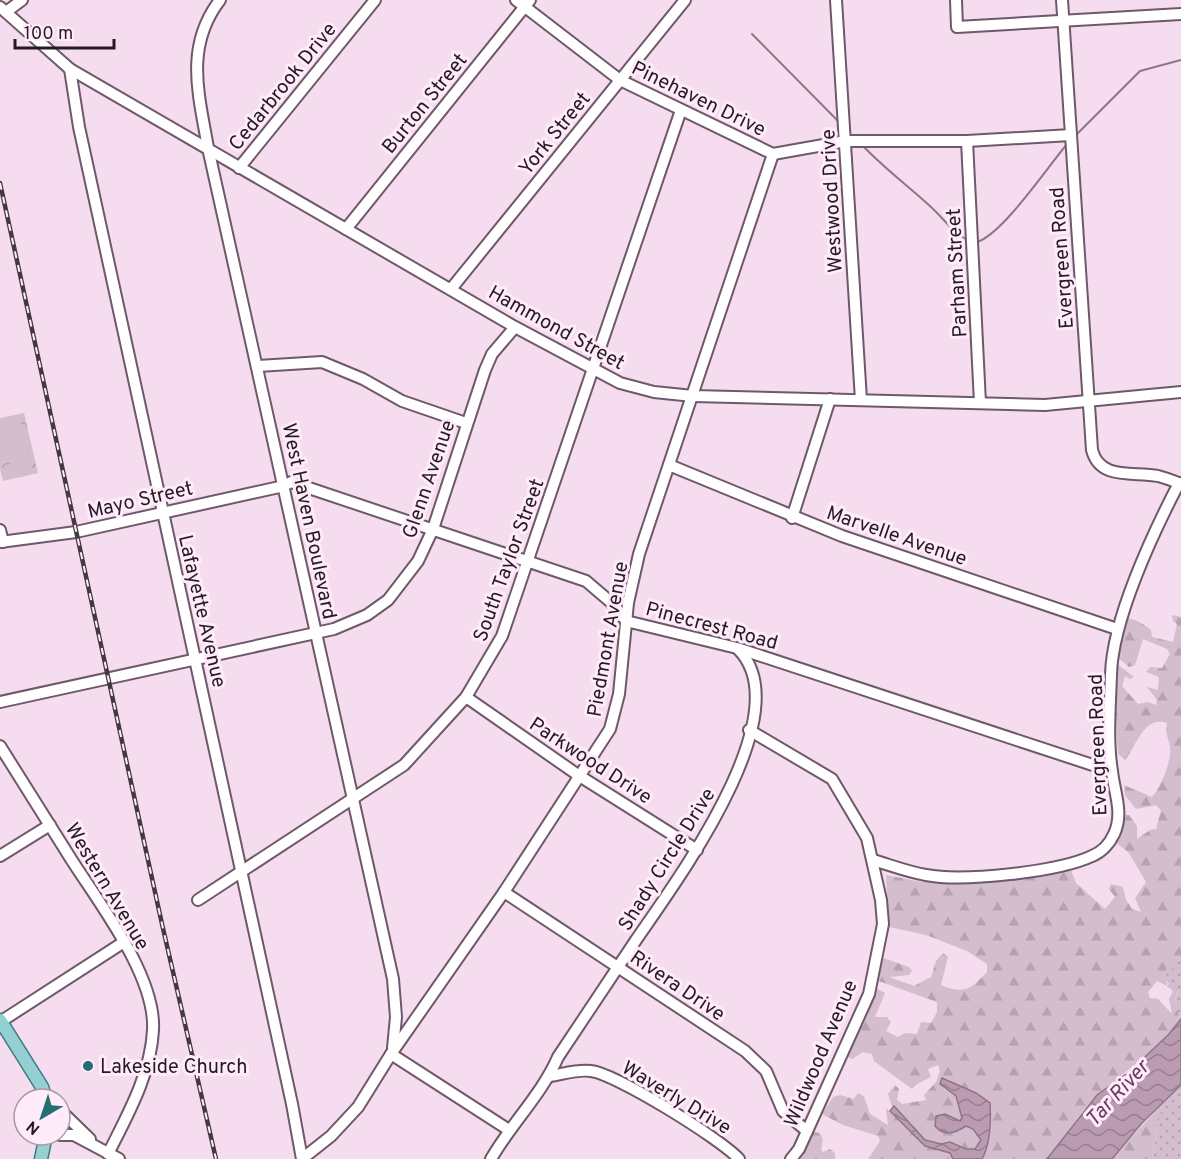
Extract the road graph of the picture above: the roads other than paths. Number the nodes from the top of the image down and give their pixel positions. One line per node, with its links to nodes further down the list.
1 (22, 0): 9 (street)
2 (220, 0): 18 (street, West Haven Boulevard)
3 (375, 0): 20 (street, Cedarbrook Drive)
4 (685, 0): 13 (street, York Street)
5 (836, 0): 16 (street, Westwood Drive)
6 (956, 0): 11 (street)
7 (1062, 0): 11 (street, Evergreen Road)
8 (524, 2): 13 (street, Pinehaven Drive); 21 (street, Burton Street)
9 (3, 9): 12 (street, Hammond Street)
10 (1181, 14): 11 (street)
11 (1063, 20): 15 (street, Evergreen Road)
12 (70, 69): 18 (street, Hammond Street); 36 (street, Lafayette Avenue)
13 (620, 81): 14 (street, Pinehaven Drive); 22 (street, York Street)
14 (681, 110): 19 (street, Pinehaven Drive); 25 (street, South Taylor Street)
15 (1071, 135): 17 (street, Pinehaven Drive); 31 (street, Evergreen Road)
16 (846, 141): 17 (street, Pinehaven Drive); 19 (street, Pinehaven Drive); 29 (street, Westwood Drive)
17 (967, 141): 30 (street, Parham Street)
18 (208, 148): 20 (street, Hammond Street); 24 (street, West Haven Boulevard)
19 (773, 154): 27 (street, Piedmont Avenue)
20 (239, 168): 21 (street, Hammond Street)
21 (345, 229): 22 (street, Hammond Street)
22 (451, 289): 23 (street, Hammond Street)
23 (515, 327): 25 (street, Hammond Street); 32 (street, Glenn Avenue)
24 (258, 366): 32 (street); 35 (street, West Haven Boulevard)
25 (594, 371): 27 (street, Hammond Street); 41 (street, South Taylor Street)
26 (1181, 392): 31 (street, Hammond Street)
27 (693, 396): 28 (street, Hammond Street); 33 (street, Piedmont Avenue)
28 (830, 399): 29 (street, Hammond Street); 37 (street)
29 (861, 400): 30 (street, Hammond Street)
30 (980, 403): 31 (street, Hammond Street)
31 (1088, 403): 34 (street, Evergreen Road)
32 (466, 423): 38 (street, Glenn Avenue)
33 (669, 465): 37 (street, Marvelle Avenue); 42 (street, Piedmont Avenue)
34 (1180, 484): 43 (street, Evergreen Road)
35 (284, 486): 36 (street, Mayo Street); 38 (street, Pinecrest Road); 44 (street, West Haven Boulevard)
36 (162, 512): 40 (street, Mayo Street); 46 (street, Lafayette Avenue)
37 (792, 518): 43 (street, Marvelle Avenue)
38 (433, 529): 41 (street, Pinecrest Road); 44 (street, Glenn Avenue)
39 (0, 530): 40 (street)
40 (1, 542)
41 (528, 561): 42 (street, Pinecrest Road); 47 (street, South Taylor Street)
42 (626, 621): 45 (street, Pinecrest Road); 52 (street, Piedmont Avenue)
43 (1117, 629): 51 (street, Evergreen Road)
44 (316, 632): 46 (street, Glenn Avenue); 53 (street, West Haven Boulevard)
45 (737, 648): 49 (street, Shady Circle Drive); 51 (street, Pinecrest Road)
46 (195, 659): 48 (street, Glenn Avenue); 58 (street, Lafayette Avenue)
47 (466, 698): 52 (street, Parkwood Drive); 53 (street, South Taylor Street)
48 (0, 702)
49 (749, 730): 55 (street, Shady Circle Drive); 57 (street, Wildwood Avenue)
50 (0, 747): 54 (street, Western Avenue)
51 (1112, 771): 57 (street, Evergreen Road)
52 (578, 775): 55 (street, Parkwood Drive); 59 (street, Piedmont Avenue)
53 (352, 798): 58 (street, South Taylor Street); 64 (street, West Haven Boulevard)
54 (50, 825): 56 (street); 61 (street, Western Avenue)
55 (697, 850): 62 (street, Shady Circle Drive)
56 (0, 856)
57 (873, 860): 69 (street, Wildwood Avenue)
58 (241, 869): 60 (street, South Taylor Street); 72 (street, Lafayette Avenue)
59 (504, 892): 62 (street, Rivera Drive); 64 (street, Piedmont Avenue)
60 (198, 900)
61 (124, 942): 63 (street); 71 (street, Western Avenue)
62 (618, 966): 65 (street, Shady Circle Drive); 69 (street, Rivera Drive)
63 (0, 1021): 66 (main road)
64 (391, 1054): 68 (street); 72 (street, Piedmont Avenue)
65 (550, 1076): 68 (street); 74 (street, Waverly Drive)
66 (41, 1087)
67 (72, 1121): 71 (street)
68 (508, 1130): 73 (street)
69 (807, 1131): 75 (street, Wildwood Avenue)
70 (72, 1135): 71 (street)
71 (109, 1154)
72 (302, 1159)
73 (491, 1159)
74 (739, 1159)
75 (792, 1159)

